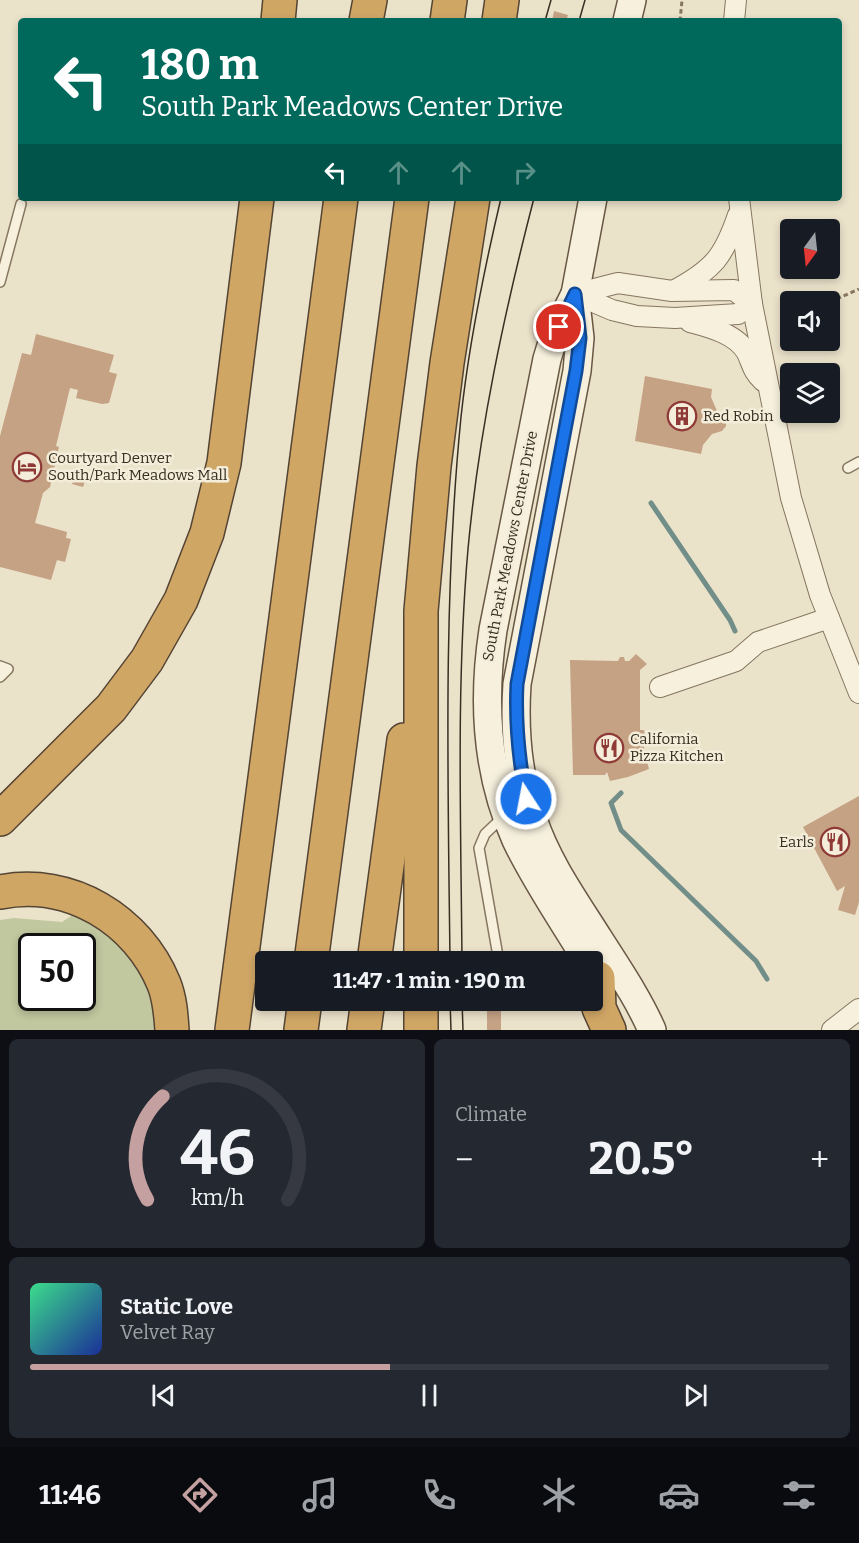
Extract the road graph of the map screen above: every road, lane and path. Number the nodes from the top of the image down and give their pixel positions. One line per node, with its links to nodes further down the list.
1 (280, 0): 10 (highway)
2 (362, 0): 11 (highway)
3 (370, 0): 12 (highway)
4 (435, 0): 13 (highway)
5 (450, 0): 14 (highway)
6 (502, 0): 15 (highway)
7 (632, 0): 16 (main road)
8 (682, 0): 17 (path)
9 (736, 0): 18 (street)
10 (278, 18)
11 (361, 18)
12 (367, 18)
13 (433, 18)
14 (447, 18)
15 (499, 18)
16 (628, 18)
17 (680, 18)
18 (734, 18)
19 (257, 201): 43 (highway)
20 (341, 201): 57 (highway)
21 (412, 201): 45 (highway)
22 (473, 201): 36 (highway)
23 (592, 201): 29 (main road, South Park Meadows Center Drive)
24 (21, 204): 26 (lane)
25 (739, 204): 28 (street); 31 (street)
26 (0, 282)
27 (859, 289): 30 (path)
28 (672, 291): 29 (street); 31 (street)
29 (575, 294): 32 (street); 42 (main road, South Park Meadows Center Drive); 63 (main road, South Park Meadows Center Drive)
30 (840, 298)
31 (752, 304): 32 (street); 33 (street)
32 (675, 318): 33 (street)
33 (769, 387): 37 (street)
34 (859, 462): 35 (lane)
35 (848, 468)
36 (421, 611): 46 (highway); 47 (highway)
37 (829, 618): 40 (street); 41 (street)
38 (0, 666): 39 (lane)
39 (0, 677)
40 (660, 687)
41 (859, 693)
42 (506, 814): 48 (lane); 49 (main road, South Park Meadows Center Drive)
43 (0, 819)
44 (0, 892): 56 (highway)
45 (312, 951)
46 (375, 951)
47 (421, 951)
48 (497, 951)
49 (582, 951)
50 (603, 987): 62 (main road, South Park Meadows Center Drive)
51 (859, 1009): 64 (street)
52 (304, 1011): 58 (highway)
53 (367, 1011): 59 (highway)
54 (421, 1011): 60 (highway)
55 (600, 1011): 61 (highway)
56 (172, 1030)
57 (232, 1030)
58 (301, 1030)
59 (364, 1030)
60 (421, 1030)
61 (609, 1030)
62 (626, 1030)
63 (652, 1030)
64 (832, 1030)

